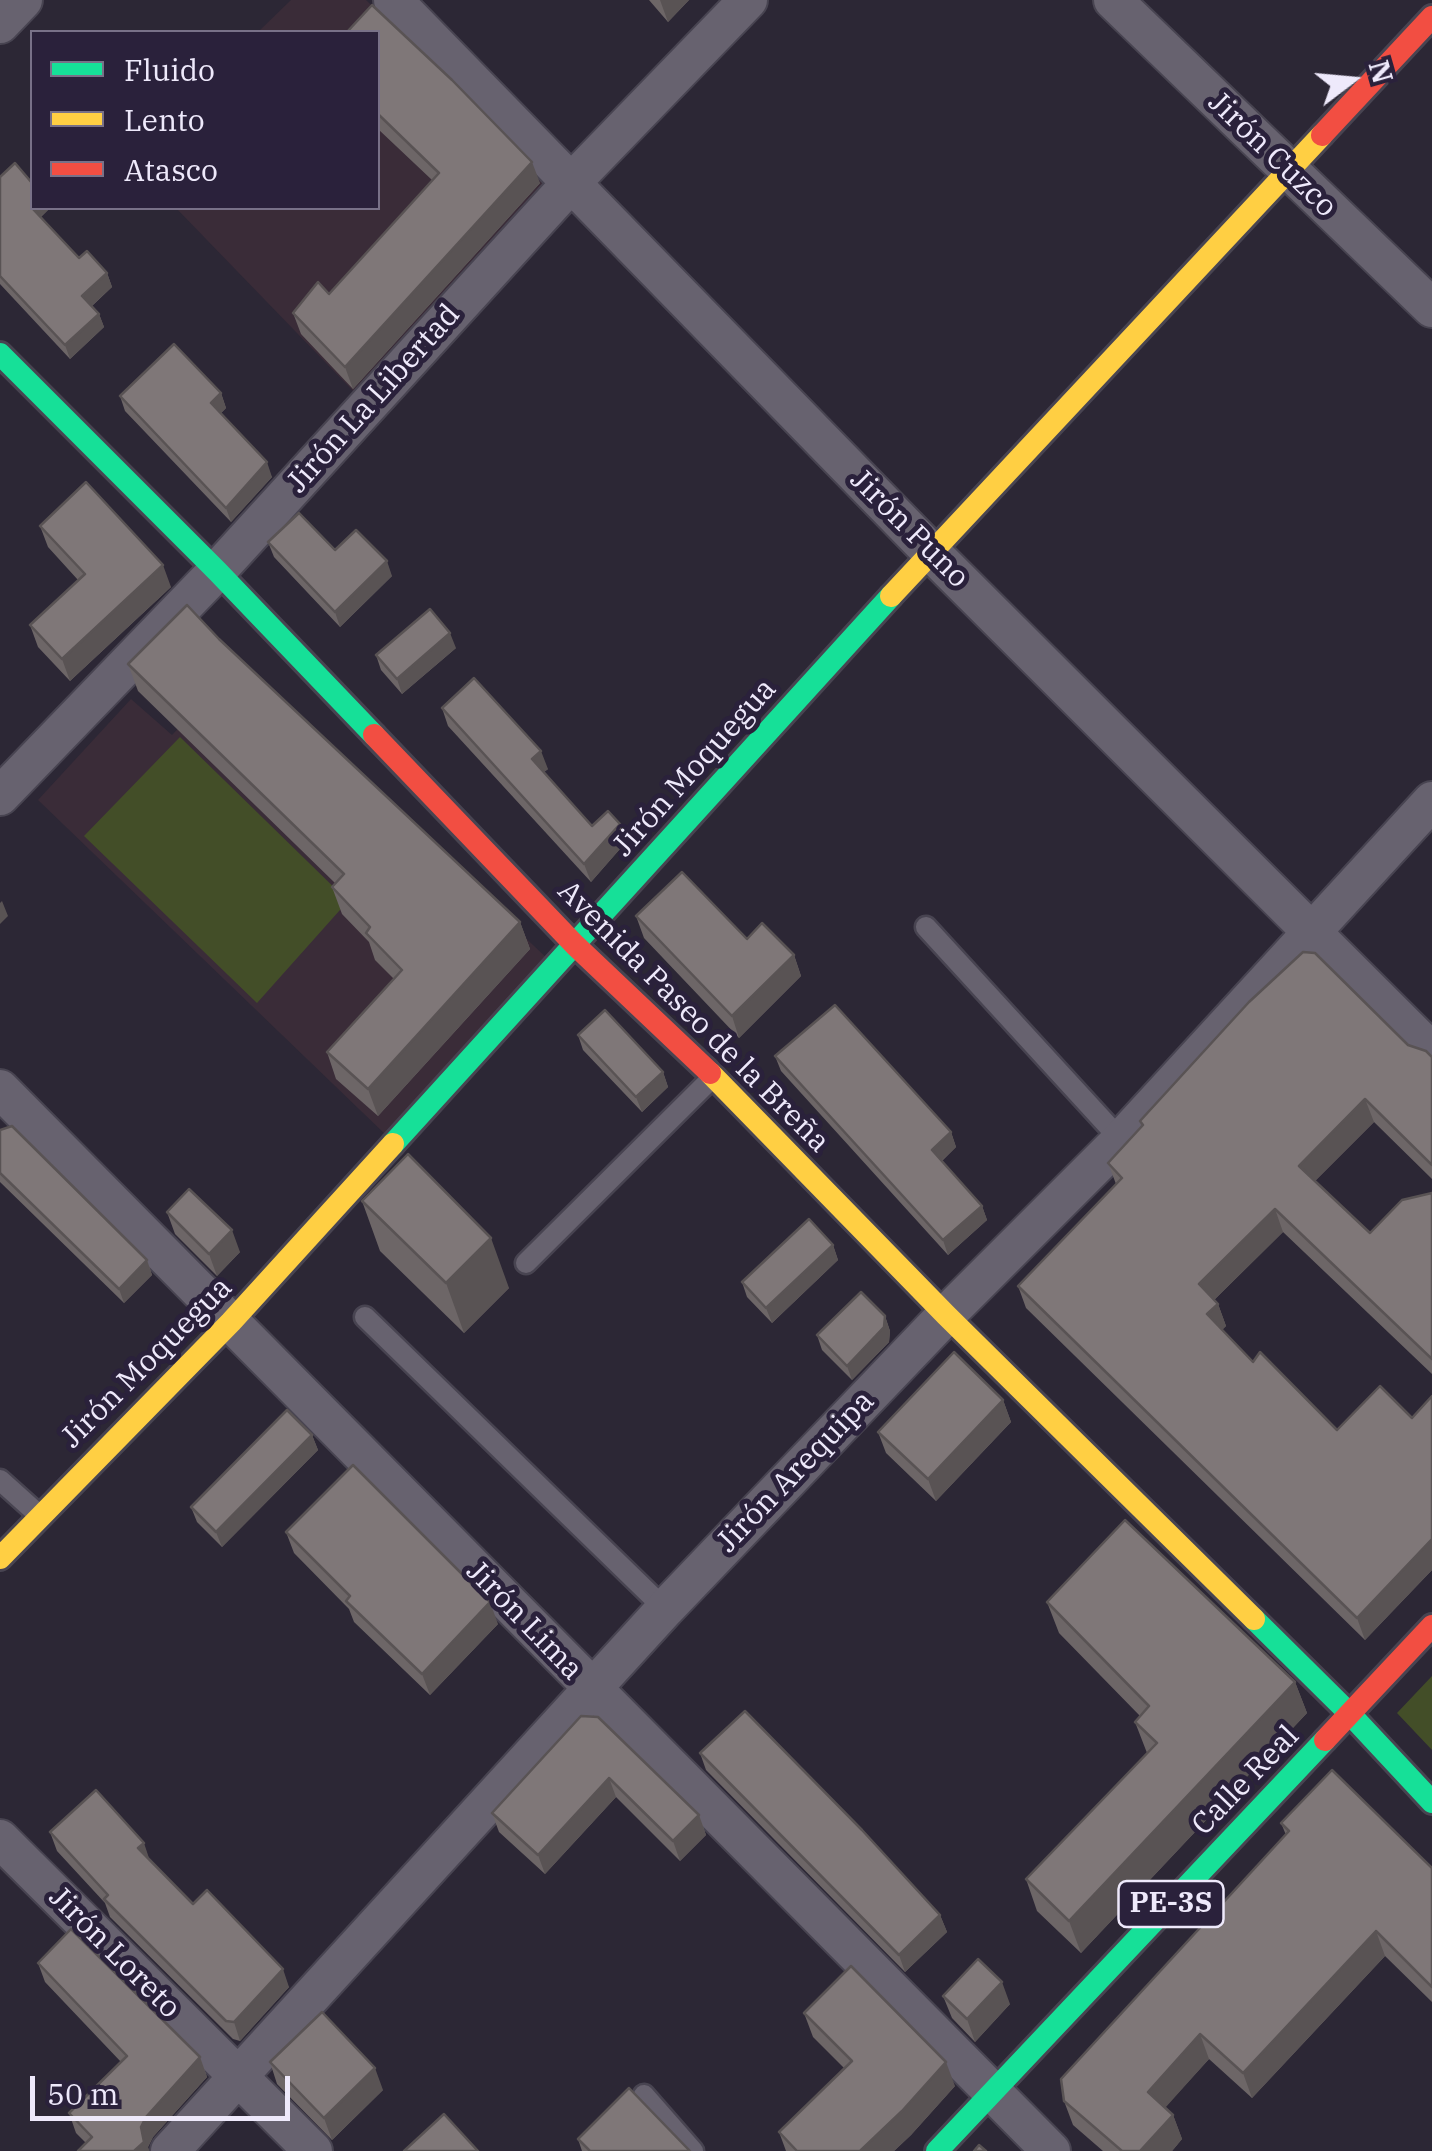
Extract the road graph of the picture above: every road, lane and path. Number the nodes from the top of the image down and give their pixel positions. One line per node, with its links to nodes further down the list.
1 (23, 0): 6 (street)
2 (393, 0): 8 (street, Jirón Puno)
3 (748, 0): 8 (street, Jirón La Libertad)
4 (1113, 0): 7 (street, Jirón Cuzco)
5 (1432, 17): 7 (main road, Jirón Moquegua)
6 (0, 24)
7 (1288, 172): 9 (street, Jirón Cuzco); 11 (main road, Jirón Moquegua)
8 (572, 183): 11 (street, Jirón Puno); 12 (street, Jirón La Libertad)
9 (1432, 308)
10 (0, 354): 12 (main road, Avenida Paseo de la Breña)
11 (930, 552): 16 (street, Jirón Puno); 17 (main road, Jirón Moquegua)
12 (217, 570): 13 (street, Jirón La Libertad); 17 (main road, Avenida Paseo de la Breña)
13 (0, 796)
14 (1432, 801): 16 (street, Jirón Arequipa)
15 (926, 927): 21 (lane)
16 (1313, 931): 18 (street, Jirón Puno); 21 (street, Jirón Arequipa)
17 (575, 945): 19 (main road, Avenida Paseo de la Breña); 25 (main road, Jirón Moquegua)
18 (1432, 1052)
19 (714, 1076): 22 (lane); 23 (main road, Avenida Paseo de la Breña)
20 (0, 1089): 25 (street, Jirón Lima)
21 (1120, 1140): 23 (street, Jirón Arequipa)
22 (526, 1263)
23 (946, 1315): 29 (street, Jirón Arequipa); 32 (main road, Avenida Paseo de la Breña)
24 (365, 1318): 29 (lane)
25 (232, 1322): 27 (main road, Jirón Moquegua); 31 (street, Jirón Lima)
26 (0, 1480): 27 (lane)
27 (39, 1515): 28 (main road, Jirón Moquegua)
28 (0, 1558)
29 (665, 1609): 31 (street, Jirón Arequipa)
30 (1432, 1626): 32 (main road, Calle Real / PE-3S)
31 (593, 1692): 35 (street, Jirón Arequipa); 36 (street, Jirón Lima)
32 (1351, 1715): 33 (main road, Avenida Paseo de la Breña); 36 (main road, Calle Real / PE-3S)
33 (1432, 1802)
34 (0, 1839): 35 (street, Jirón Loreto)
35 (239, 2076): 38 (street, Jirón Arequipa); 39 (street, Jirón Loreto)
36 (990, 2092): 41 (main road, Calle Real / PE-3S); 42 (street, Jirón Lima)
37 (644, 2095): 40 (lane)
38 (170, 2151)
39 (313, 2151)
40 (693, 2151)
41 (937, 2151)
42 (1051, 2151)

